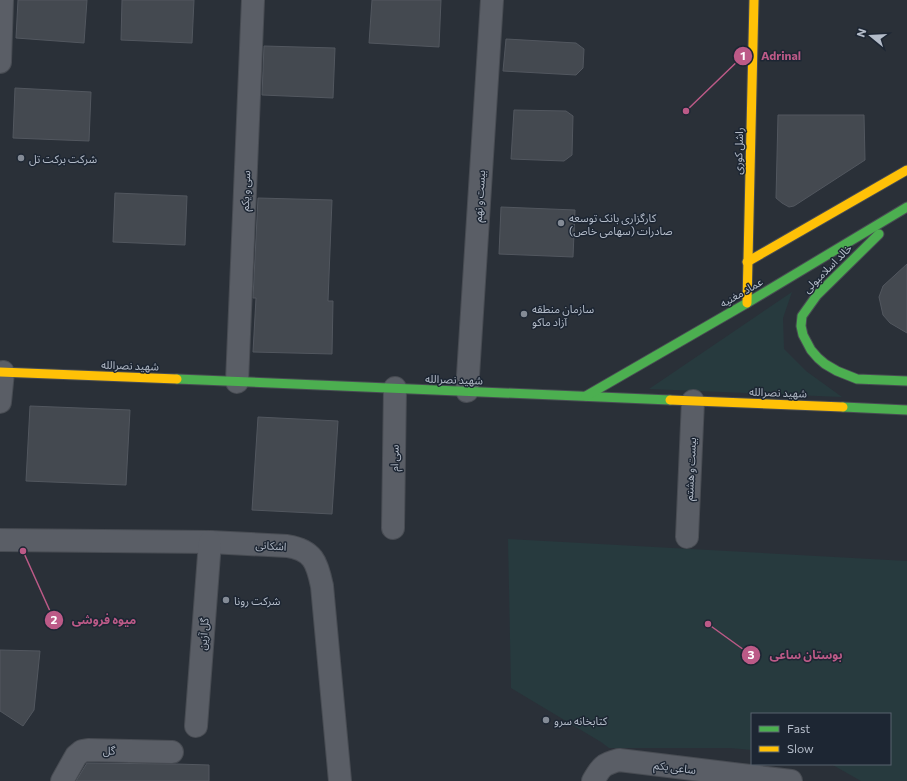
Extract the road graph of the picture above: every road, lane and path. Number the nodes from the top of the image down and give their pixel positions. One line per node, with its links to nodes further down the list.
1 (2, 0): 5 (street)
2 (253, 0): 12 (street, سی و یکم)
3 (492, 0): 14 (street, بیست و نهم)
4 (754, 0): 8 (main road, راشل کوری)
5 (0, 62)
6 (907, 170): 8 (main road, عماد مغنیه)
7 (905, 208): 9 (main road, عماد مغنیه); 11 (main road, خالد اسلامبولی)
8 (747, 262): 9 (main road, راشل کوری)
9 (747, 303): 15 (main road, عماد مغنیه)
10 (2, 372): 12 (main road, شهید نصرالله); 17 (street)
11 (907, 381)
12 (237, 382): 13 (main road, شهید نصرالله)
13 (395, 388): 14 (main road, شهید نصرالله); 19 (street, سی ام)
14 (467, 391): 15 (main road, شهید نصرالله)
15 (586, 396): 16 (main road, شهید نصرالله)
16 (693, 401): 18 (main road, شهید نصرالله); 20 (street, بیست و هشتم)
17 (0, 402)
18 (907, 410)
19 (393, 528)
20 (687, 537)
21 (0, 540): 22 (street, اشکانی)
22 (210, 542): 23 (street, گل آزین); 26 (street, اشکانی)
23 (196, 726)
24 (172, 752): 25 (street, گل)
25 (62, 781)
26 (340, 781)
27 (593, 781): 28 (street, ساعی یکم)
28 (791, 781)

